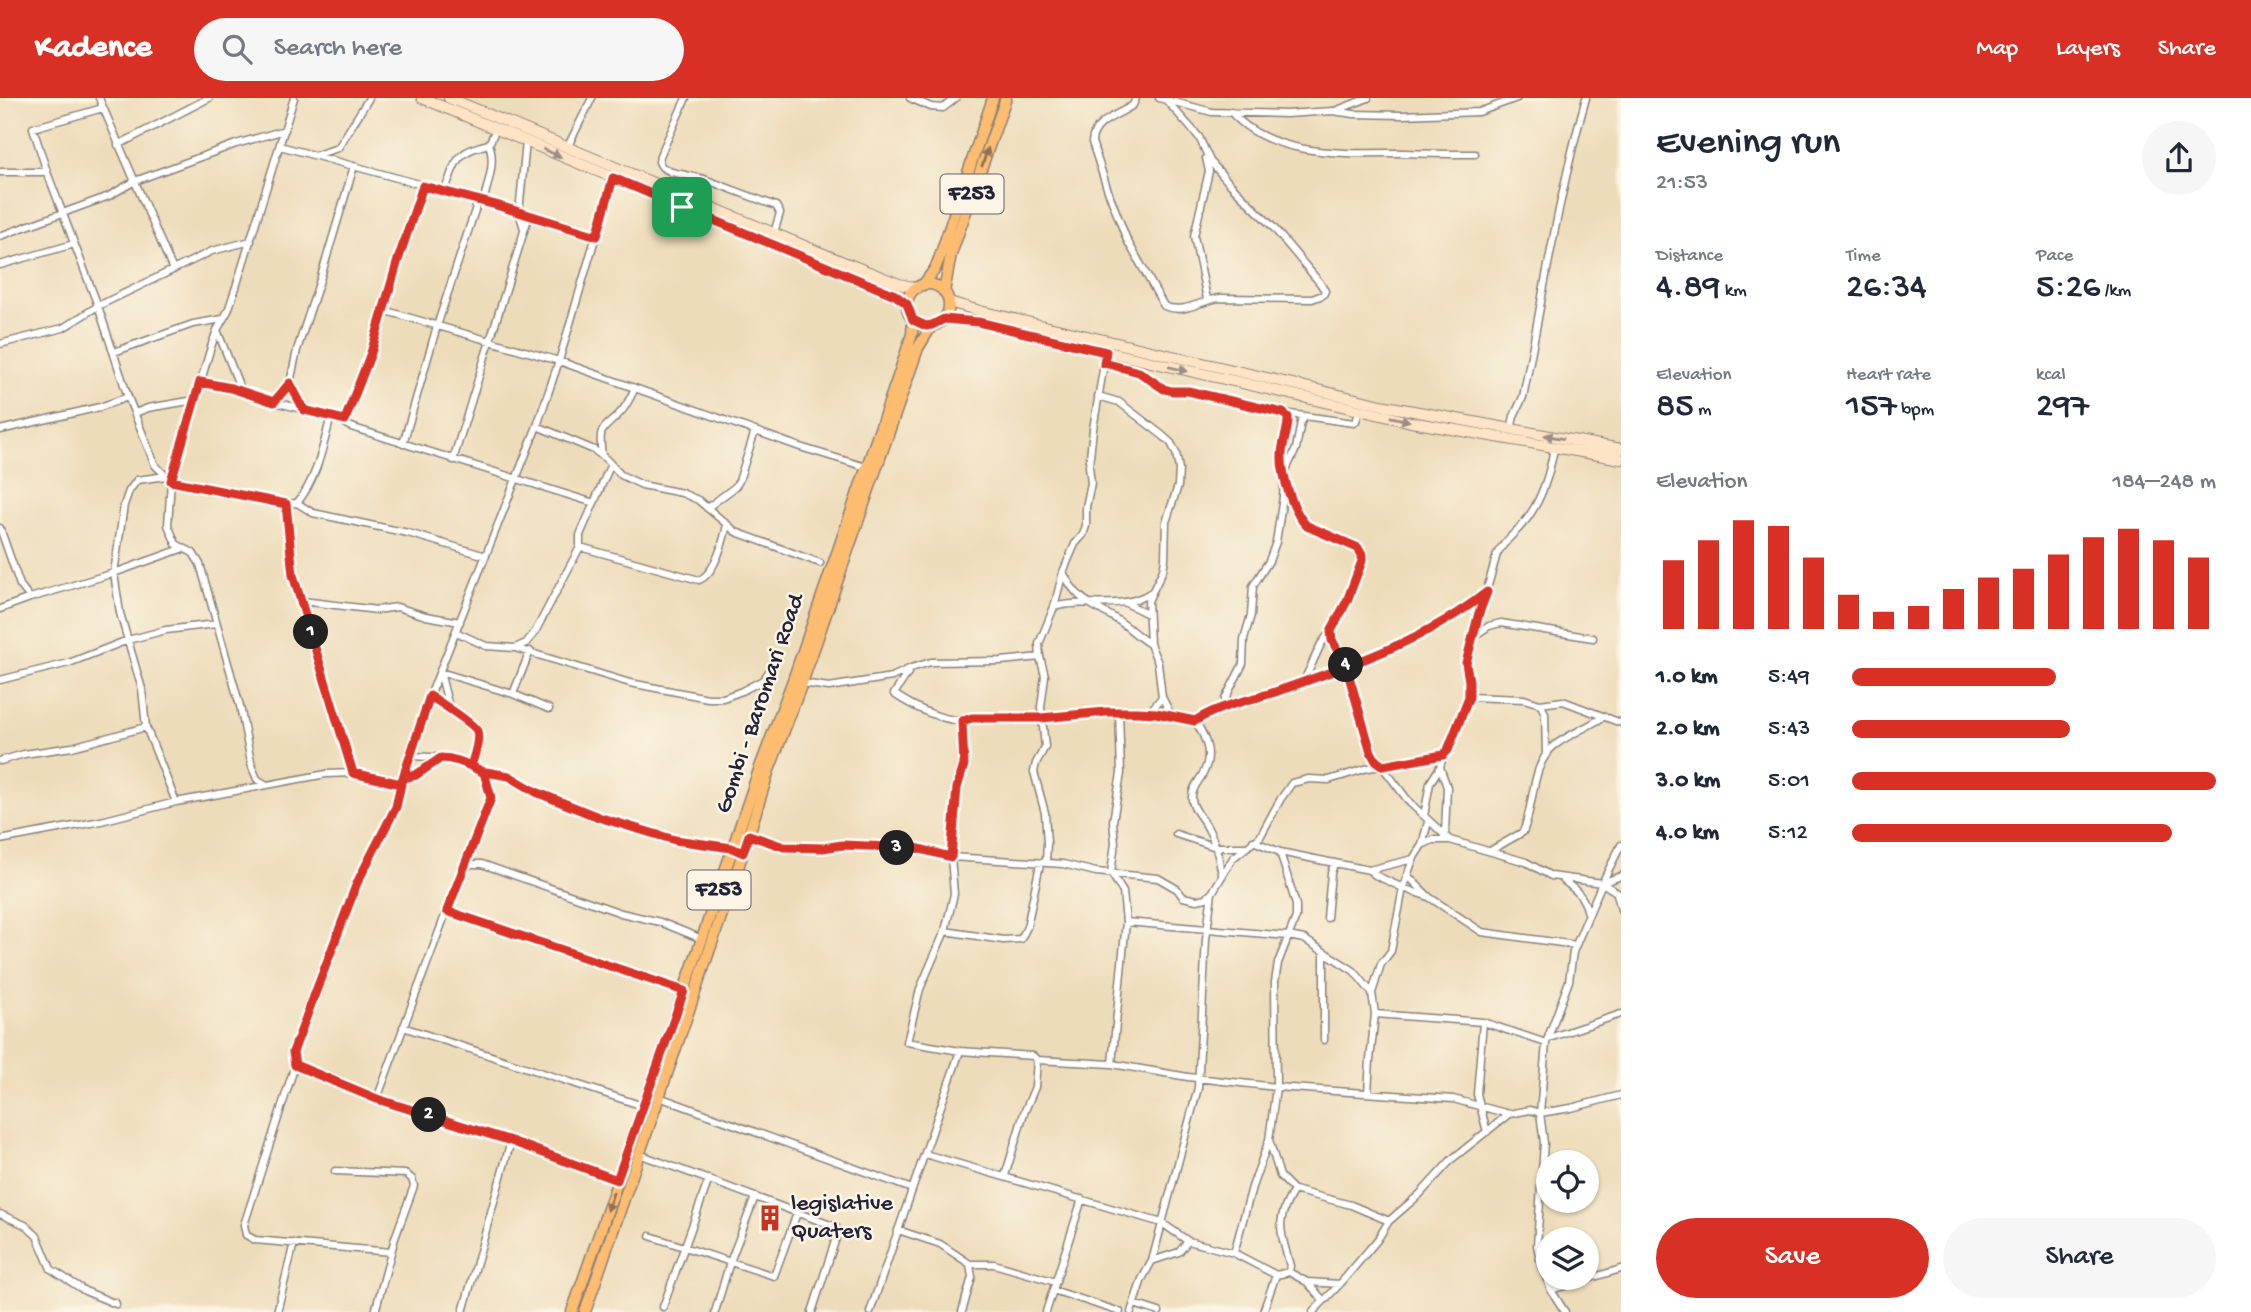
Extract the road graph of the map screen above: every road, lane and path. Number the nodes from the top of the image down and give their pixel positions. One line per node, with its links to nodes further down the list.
1 (99, 98): 18 (street)
2 (209, 98): 25 (street)
3 (294, 98): 22 (street)
4 (369, 98): 28 (street)
5 (422, 98): 21 (main road)
6 (449, 98): 21 (main road)
7 (592, 98): 27 (street)
8 (686, 98): 45 (street)
9 (910, 98): 10 (street)
10 (956, 98)
11 (993, 98): 52 (main road, F253)
12 (1006, 98): 53 (main road, F253, one-way to 12)
13 (1136, 98): 54 (street)
14 (1367, 98): 19 (street)
15 (1517, 98): 19 (street)
16 (1586, 98): 86 (street)
17 (1163, 99): 20 (street); 29 (street)
18 (103, 108): 25 (street); 35 (street)
19 (1333, 111): 20 (street)
20 (1231, 112): 31 (street)
21 (499, 125): 23 (main road); 24 (street); 27 (main road)
22 (285, 130): 26 (street); 37 (street)
23 (526, 142): 36 (main road, one-way to 36); 41 (street)
24 (489, 144): 39 (street); 40 (street)
25 (118, 145): 37 (street)
26 (280, 146): 30 (street); 48 (street)
27 (568, 146): 45 (main road)
28 (338, 148): 30 (street); 32 (street)
29 (1204, 149): 54 (street); 54 (street)
30 (317, 154): 32 (street)
31 (1475, 155)
32 (341, 162): 33 (street)
33 (354, 166): 38 (street); 70 (street)
34 (0, 172): 35 (street)
35 (47, 172): 42 (street)
36 (613, 178): 47 (street); 55 (main road)
37 (135, 181): 42 (street); 51 (street)
38 (423, 186): 39 (street); 57 (street)
39 (444, 192): 40 (street)
40 (481, 201): 41 (street); 62 (street)
41 (519, 212): 43 (street); 44 (street)
42 (64, 214): 46 (street); 49 (street)
43 (529, 215): 44 (street); 47 (street)
44 (524, 229): 64 (street)
45 (774, 233): 52 (main road)
46 (0, 236)
47 (597, 236): 68 (street)
48 (251, 241): 51 (street); 58 (street)
49 (74, 244): 50 (street); 56 (street)
50 (0, 265)
51 (173, 270): 56 (street)
52 (920, 286): 53 (main road); 55 (main road, F253)
53 (946, 297): 59 (main road, F253); 86 (main road)
54 (1207, 299)
55 (907, 304): 60 (main road)
56 (98, 306): 65 (street); 66 (street)
57 (383, 310): 62 (street); 83 (street)
58 (223, 319): 63 (street); 66 (street)
59 (944, 319): 61 (main road); 67 (main road)
60 (913, 320): 61 (main road); 95 (main road, F253)
61 (932, 325): 95 (main road, F253)
62 (437, 326): 64 (street); 88 (street)
63 (217, 330): 69 (street); 72 (street)
64 (489, 340): 68 (street); 93 (street)
65 (0, 344)
66 (114, 352): 74 (street)
67 (1105, 357): 73 (street); 78 (main road, one-way to 78); 80 (street)
68 (559, 361): 71 (street); 84 (street)
69 (200, 382): 72 (street); 75 (street)
70 (290, 383): 76 (street); 77 (street)
71 (635, 388): 87 (street); 91 (street)
72 (241, 390): 76 (street)
73 (1098, 396): 110 (street); 112 (street)
74 (128, 397): 79 (street); 85 (street)
75 (195, 400): 79 (street); 97 (street)
76 (274, 402): 77 (street)
77 (304, 410): 81 (street)
78 (1360, 410): 82 (street); 89 (main road, one-way to 89)
79 (135, 412): 97 (street)
80 (1283, 413): 82 (street); 96 (street)
81 (331, 416): 83 (street); 100 (street)
82 (1305, 417): 96 (street)
83 (345, 420): 88 (street)
84 (537, 426): 91 (street); 98 (street)
85 (0, 430)
86 (1511, 430): 90 (main road, one-way to 86)
87 (755, 431): 95 (street); 103 (street)
88 (403, 444): 93 (street)
89 (1554, 448): 92 (main road); 113 (street)
90 (1621, 449)
91 (602, 456): 94 (street)
92 (1621, 459)
93 (453, 460): 98 (street)
94 (610, 466): 101 (street); 103 (street)
95 (871, 469): 141 (main road, Gombi - Baromari Road / F253); 183 (main road, Gombi - Baromari Road / F253)
96 (1285, 472): 99 (street)
97 (168, 478): 102 (street); 107 (street); 111 (street)
98 (517, 479): 101 (street); 108 (street)
99 (1284, 482): 125 (street); 147 (street)
100 (297, 503): 102 (street); 108 (street)
101 (594, 503): 106 (street)
102 (286, 504): 115 (street)
103 (707, 508): 104 (street)
104 (727, 524): 106 (street); 109 (street)
105 (0, 528): 114 (street)
106 (580, 547): 130 (street)
107 (184, 548): 111 (street); 124 (street)
108 (486, 556): 123 (street)
109 (820, 563)
110 (1063, 572): 116 (street); 119 (street)
111 (114, 573): 114 (street); 129 (street)
112 (1152, 592): 117 (street); 122 (street)
113 (1487, 592): 118 (street); 121 (street)
114 (30, 597): 120 (street)
115 (302, 601): 123 (street); 168 (street)
116 (1085, 602): 117 (street); 119 (street); 131 (street)
117 (1126, 603): 122 (street)
118 (1482, 606): 121 (street); 127 (street)
119 (1054, 607): 134 (street)
120 (0, 609)
121 (1466, 609): 135 (street)
122 (1148, 614): 131 (street)
123 (460, 622): 126 (street)
124 (216, 624): 129 (street); 170 (street)
125 (1331, 631): 135 (street); 140 (street)
126 (456, 632): 132 (street); 138 (street)
127 (1473, 636): 128 (street); 145 (street)
128 (1593, 638)
129 (128, 640): 139 (street); 158 (street)
130 (526, 643): 132 (street); 133 (street)
131 (1150, 644): 144 (street)
132 (515, 648): 133 (street)
133 (530, 653): 136 (street); 142 (street)
134 (1040, 657): 137 (street); 154 (street)
135 (1346, 666): 140 (street); 165 (street)
136 (772, 667)
137 (911, 668): 141 (street); 155 (street)
138 (440, 672): 142 (street); 143 (street); 148 (street)
139 (0, 680)
140 (1304, 681): 147 (street)
141 (803, 683): 175 (main road, Gombi - Baromari Road / F253)
142 (513, 694): 149 (street)
143 (430, 696): 148 (street); 159 (street)
144 (1162, 697): 151 (street); 152 (street)
145 (1469, 697): 146 (street); 160 (street)
146 (1540, 704): 153 (street); 161 (street)
147 (1226, 706): 156 (street)
148 (449, 707): 164 (street)
149 (549, 709)
150 (1119, 712): 151 (street); 154 (street); 192 (street)
151 (1149, 713): 152 (street)
152 (1172, 717): 156 (street)
153 (1603, 717): 157 (street); 161 (street)
154 (1041, 718): 155 (street); 188 (street)
155 (962, 721): 186 (street)
156 (1195, 721): 181 (street)
157 (1621, 723)
158 (146, 727): 163 (street); 171 (street)
159 (411, 755): 162 (street); 169 (street)
160 (1443, 755): 165 (street); 166 (street)
161 (1546, 755): 185 (street)
162 (441, 758): 164 (street); 169 (street)
163 (0, 761)
164 (471, 766): 167 (street)
165 (1383, 766): 172 (street); 177 (street)
166 (1440, 767): 172 (street); 174 (street)
167 (484, 772): 183 (street); 190 (street)
168 (353, 773): 169 (street); 170 (street)
169 (402, 781): 224 (street)
170 (267, 785): 171 (street)
171 (176, 802): 176 (street)
172 (1426, 819): 174 (street); 179 (street)
173 (1176, 834): 181 (street)
174 (1445, 834): 178 (street)
175 (749, 835): 183 (main road, Gombi - Baromari Road / F253); 186 (street)
176 (0, 840)
177 (1254, 841): 182 (street); 184 (street)
178 (1450, 841): 179 (street); 185 (street)
179 (1422, 845): 187 (street)
180 (1621, 845): 197 (street)
181 (1216, 847): 182 (street); 193 (street)
182 (1246, 847): 193 (street)
183 (738, 851): 210 (main road, Gombi - Baromari Road / F253); 229 (main road, Gombi - Baromari Road / F253)
184 (1280, 852): 189 (street); 209 (street)
185 (1490, 852): 196 (street)
186 (951, 857): 188 (street); 208 (street)
187 (1413, 859): 191 (street); 194 (street)
188 (1043, 863): 192 (street); 208 (street)
189 (1334, 864): 191 (street); 205 (street)
190 (463, 869): 203 (street); 210 (street)
191 (1369, 870): 198 (street)
192 (1111, 873): 199 (street); 206 (street)
193 (1222, 874): 199 (street)
194 (1407, 876): 198 (street); 201 (street)
195 (1621, 876): 197 (street)
196 (1561, 879): 197 (street); 204 (street)
197 (1602, 883): 200 (street); 204 (street)
198 (1403, 888): 201 (street); 214 (street)
199 (1212, 893): 207 (street)
200 (1619, 894): 202 (street)
201 (1429, 897): 211 (street)
202 (1621, 910)
203 (447, 911): 213 (street); 218 (street)
204 (1588, 913): 211 (street)
205 (1327, 918)
206 (1126, 922): 207 (street); 223 (street)
207 (1209, 929): 209 (street); 225 (street)
208 (945, 931): 221 (street)
209 (1288, 936): 212 (street); 226 (street)
210 (702, 939): 213 (main road, Gombi - Baromari Road / F253)
211 (1576, 946): 220 (street)
212 (1324, 953): 214 (street); 219 (street)
213 (684, 991): 231 (main road, Gombi - Baromari Road / F253)
214 (1372, 993): 215 (street)
215 (1375, 1014): 217 (street); 227 (street)
216 (1621, 1014): 220 (street)
217 (1483, 1023): 220 (street); 232 (street)
218 (403, 1027): 230 (street); 231 (street)
219 (1324, 1040)
220 (1548, 1041): 233 (street)
221 (960, 1051): 222 (street); 239 (street)
222 (1037, 1060): 223 (street); 241 (street)
223 (1112, 1064): 225 (street)
224 (295, 1065): 230 (street); 257 (street)
225 (1199, 1077): 226 (street); 251 (street)
226 (1276, 1087): 227 (street); 236 (street)
227 (1368, 1093): 232 (street)
228 (1621, 1095): 233 (street)
229 (659, 1097): 238 (main road, Gombi - Baromari Road / F253); 244 (street)
230 (377, 1099): 237 (street)
231 (643, 1106): 243 (main road, Gombi - Baromari Road / F253)
232 (1481, 1107): 234 (street); 235 (street)
233 (1540, 1113): 234 (street); 252 (street)
234 (1509, 1114): 235 (street)
235 (1487, 1132): 250 (street)
236 (1269, 1140): 245 (street); 260 (street)
237 (511, 1141): 243 (street); 279 (street)
238 (639, 1154): 242 (street); 254 (main road, Gombi - Baromari Road / F253)
239 (925, 1154): 241 (street); 244 (street)
240 (335, 1171): 259 (street)
241 (1005, 1176): 247 (street)
242 (709, 1179): 246 (street); 258 (street)
243 (617, 1180): 254 (main road, Gombi - Baromari Road / F253, one-way to 254)
244 (912, 1189): 253 (street)
245 (1294, 1190): 250 (street); 265 (street)
246 (755, 1197): 248 (street); 262 (street)
247 (1082, 1199): 251 (street); 268 (street)
248 (797, 1213): 262 (street); 283 (street)
249 (0, 1214): 274 (street)
250 (1389, 1221): 270 (street)
251 (1161, 1223): 256 (street); 261 (street)
252 (1538, 1227)
253 (898, 1230): 263 (street); 284 (street)
254 (605, 1235): 280 (main road, Gombi - Baromari Road / F253); 281 (main road, Gombi - Baromari Road / F253)
255 (650, 1236): 258 (street)
256 (1188, 1241): 260 (street); 261 (street)
257 (294, 1244): 259 (street); 277 (street)
258 (683, 1247): 262 (street); 276 (street)
259 (391, 1252): 278 (street)
260 (1234, 1253): 266 (street)
261 (1152, 1261): 275 (street)
262 (730, 1262): 282 (street)
263 (970, 1264): 268 (street); 285 (street)
264 (1621, 1269): 267 (street)
265 (1289, 1272): 266 (street); 269 (street)
266 (1276, 1275): 290 (street)
267 (1599, 1276)
268 (1056, 1282): 271 (street)
269 (1307, 1282): 270 (street); 273 (street)
270 (1340, 1284): 273 (street)
271 (1053, 1290): 286 (street); 287 (street)
272 (1551, 1290): 292 (street)
273 (1323, 1300): 291 (street)
274 (115, 1302)
275 (1134, 1304): 288 (street); 289 (street)
276 (663, 1307)
277 (277, 1312)
278 (375, 1312)
279 (463, 1312)
280 (572, 1312)
281 (586, 1312)
282 (715, 1312)
283 (812, 1312)
284 (870, 1312)
285 (961, 1312)
286 (1046, 1312)
287 (1120, 1312)
288 (1131, 1312)
289 (1159, 1312)
290 (1263, 1312)
291 (1313, 1312)
292 (1565, 1312)

